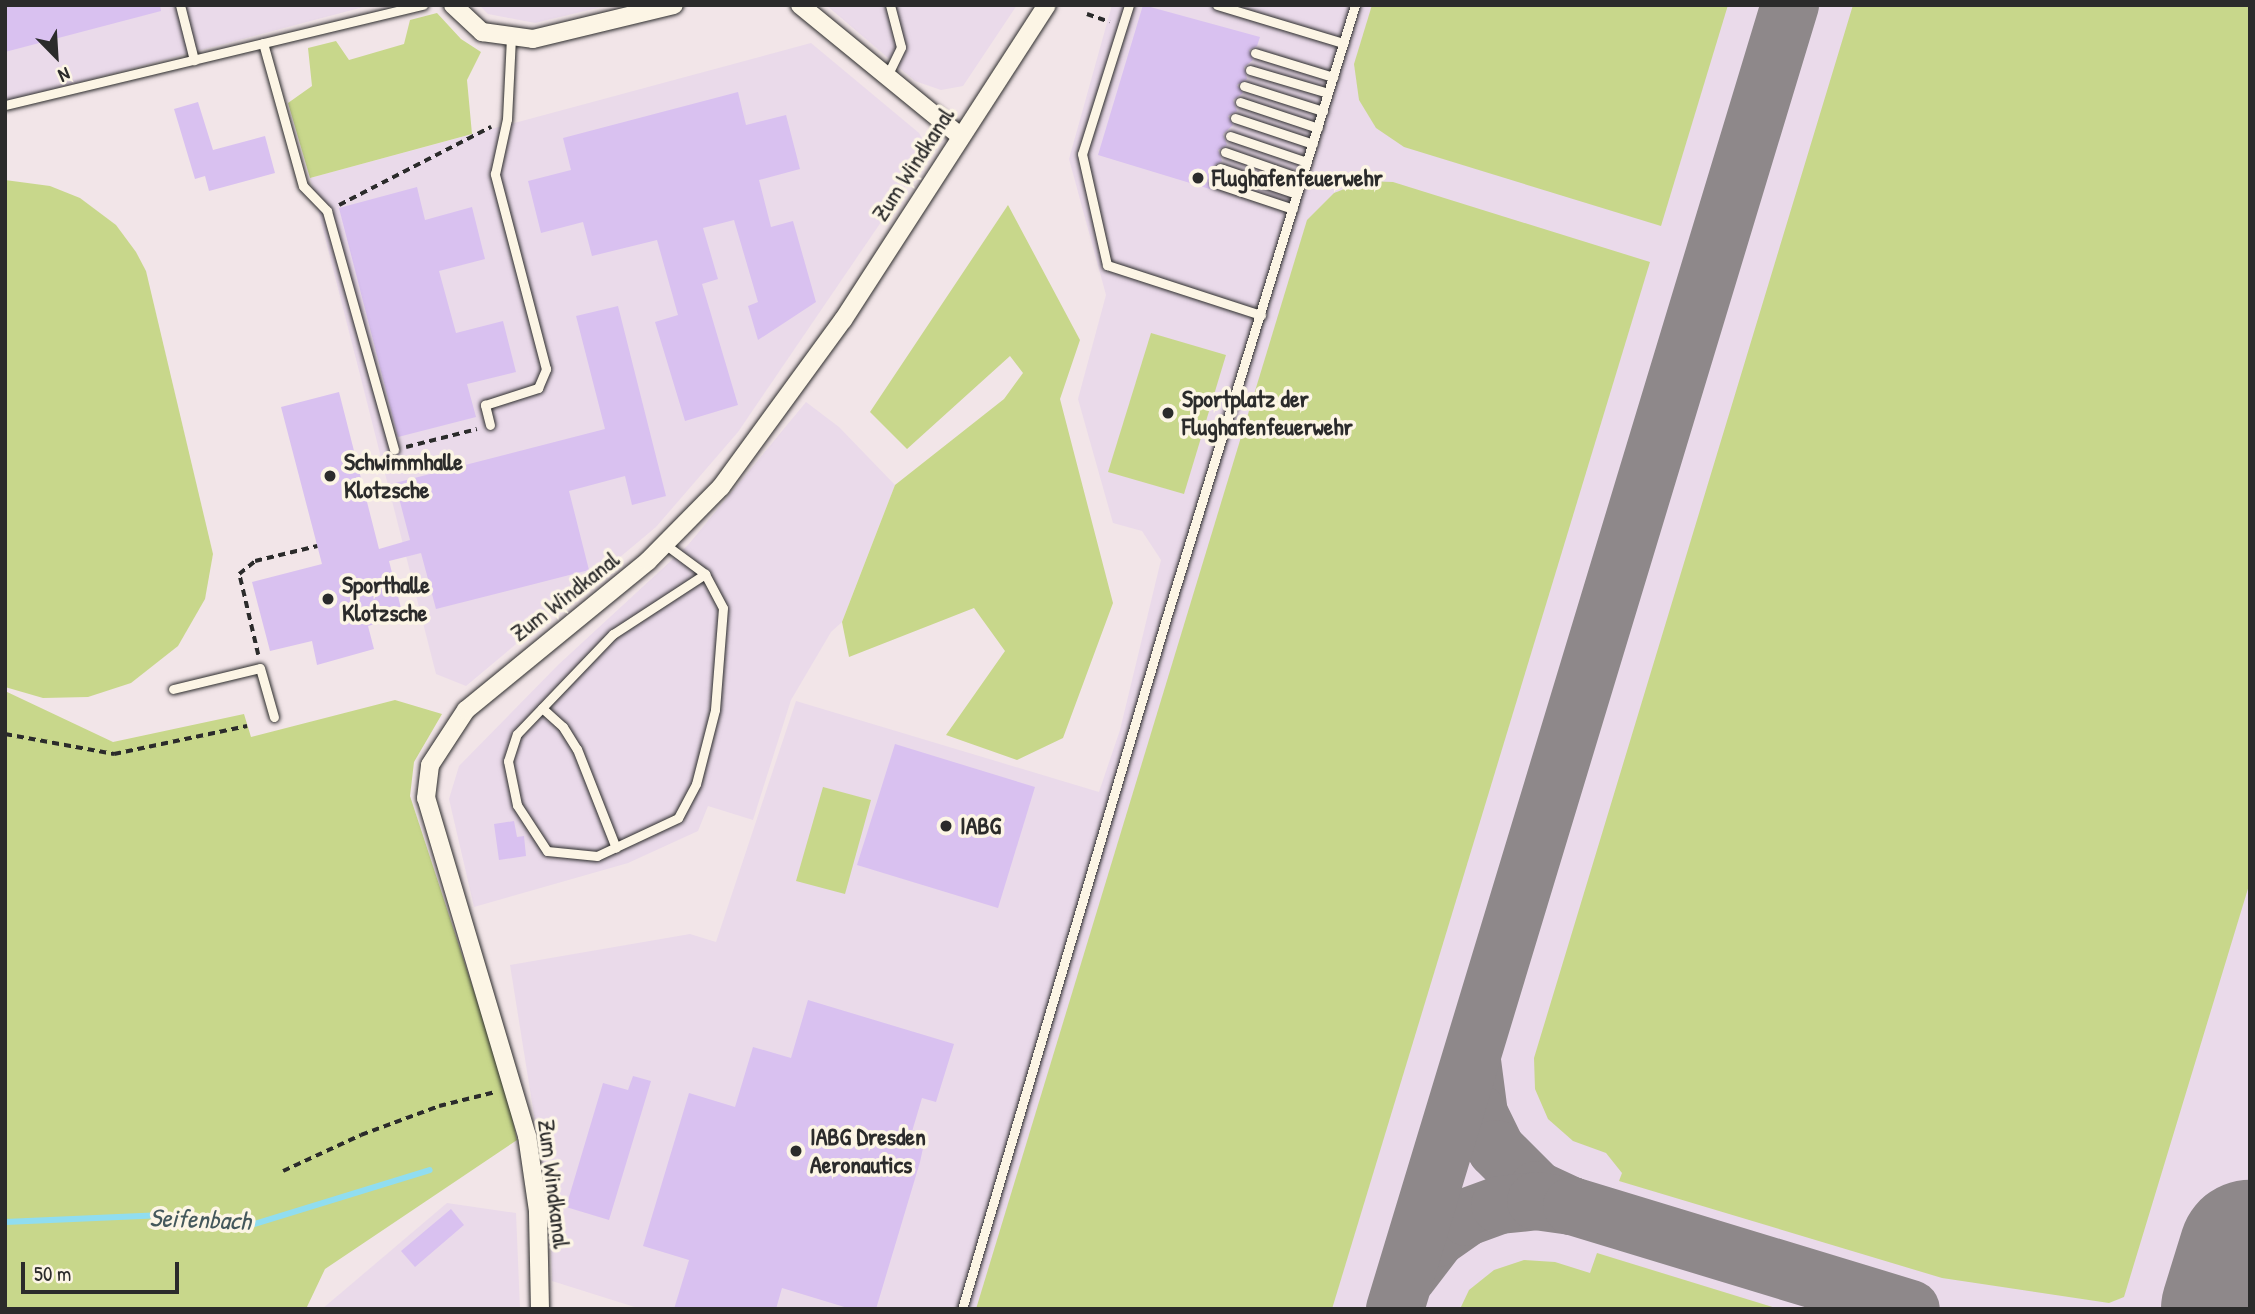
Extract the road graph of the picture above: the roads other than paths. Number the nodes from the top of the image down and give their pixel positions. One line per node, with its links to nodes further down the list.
1 (180, 5): 15 (lane)
2 (422, 5): 12 (lane)
3 (453, 5): 11 (street)
4 (674, 5): 11 (street)
5 (800, 5): 17 (street)
6 (890, 5): 17 (lane)
7 (1047, 5): 26 (street, Zum Windkanal)
8 (1129, 5): 36 (lane)
9 (1217, 5): 13 (lane)
10 (1355, 5): 13 (lane)
11 (511, 38): 37 (lane)
12 (262, 43): 15 (lane); 38 (lane)
13 (1343, 43): 18 (lane)
14 (1255, 53): 18 (lane)
15 (194, 60): 22 (lane)
16 (1250, 70): 20 (lane)
17 (887, 76): 26 (street)
18 (1333, 77): 20 (lane)
19 (1244, 86): 23 (lane)
20 (1328, 93): 23 (lane)
21 (1240, 102): 25 (lane)
22 (5, 105)
23 (1323, 111): 25 (lane)
24 (1235, 118): 28 (lane)
25 (1318, 128): 28 (lane)
26 (960, 136): 39 (street, Zum Windkanal)
27 (1230, 136): 30 (lane)
28 (1313, 144): 30 (lane)
29 (1224, 152): 32 (lane)
30 (1307, 162): 32 (lane)
31 (1220, 168): 34 (lane)
32 (1302, 179): 34 (lane)
33 (1215, 183): 35 (lane)
34 (1297, 194): 35 (lane)
35 (1293, 209): 36 (lane)
36 (1261, 315): 46 (lane)
37 (491, 425)
38 (394, 450)
39 (666, 545): 40 (lane); 45 (street, Zum Windkanal)
40 (705, 574): 42 (lane); 44 (lane)
41 (173, 689): 43 (lane)
42 (542, 709): 44 (lane); 44 (lane)
43 (274, 717)
44 (616, 848)
45 (540, 1309)
46 (962, 1309)

